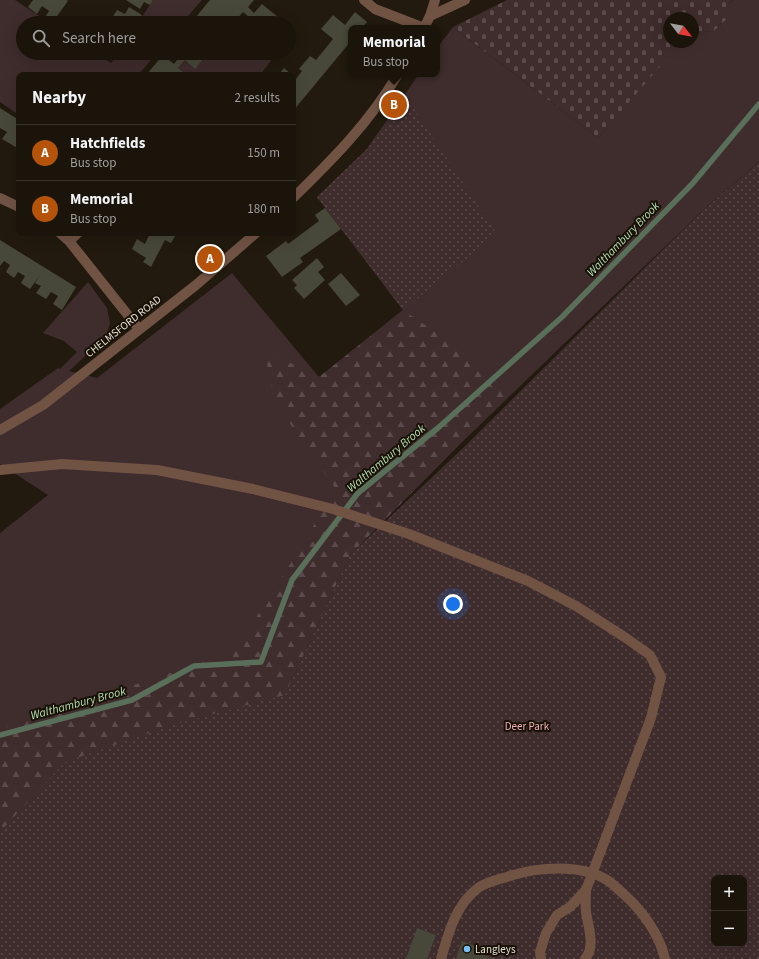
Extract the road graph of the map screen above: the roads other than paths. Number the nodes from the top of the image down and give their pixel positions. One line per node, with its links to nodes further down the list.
1 (364, 0): 5 (street)
2 (435, 0): 4 (street)
3 (465, 0): 4 (street)
4 (430, 16): 6 (street)
5 (416, 25)
6 (426, 25)
7 (396, 77): 8 (street)
8 (296, 195)
9 (0, 198): 10 (street)
10 (16, 206)
11 (63, 236): 14 (street)
12 (75, 236): 14 (street)
13 (252, 236): 15 (street, CHELMSFORD ROAD)
14 (69, 241): 15 (street)
15 (139, 329): 16 (street, CHELMSFORD ROAD)
16 (0, 430)
17 (0, 470): 18 (street)
18 (592, 874): 19 (street); 20 (street); 23 (street)
19 (586, 890): 21 (street); 22 (street)
20 (441, 959)
21 (541, 959)
22 (585, 959)
23 (665, 959)

